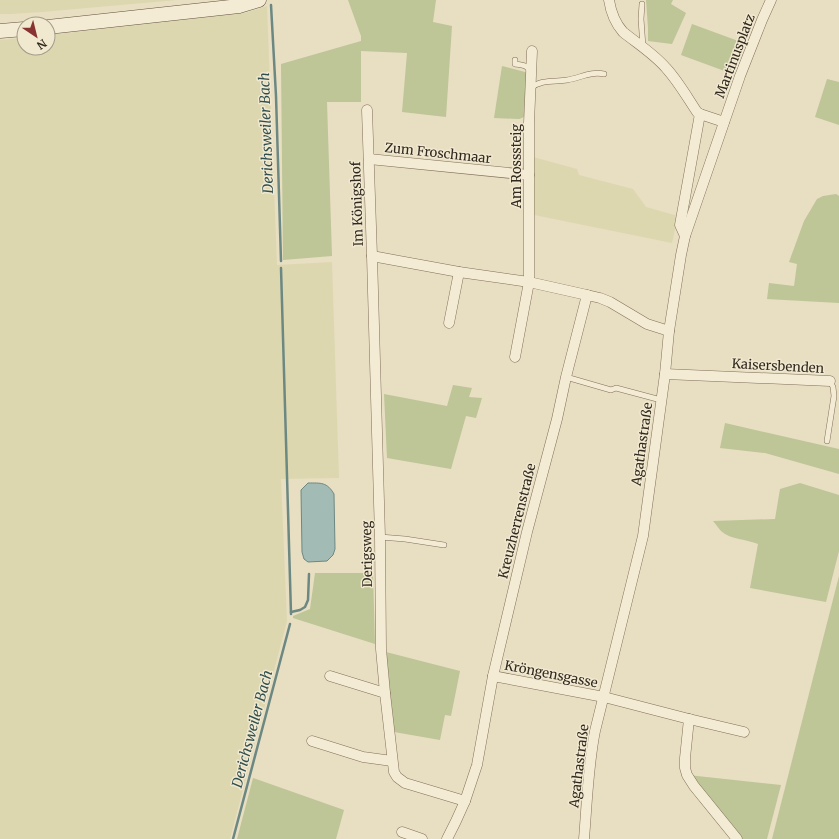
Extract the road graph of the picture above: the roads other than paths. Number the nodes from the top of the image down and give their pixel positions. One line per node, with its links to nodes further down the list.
1 (260, 0): 5 (street)
2 (609, 0): 8 (street)
3 (771, 0): 16 (street, Martinusplatz)
4 (642, 4): 8 (lane)
5 (56, 25)
6 (16, 30): 7 (street)
7 (0, 31)
8 (643, 47): 15 (street)
9 (532, 51): 12 (street, Am Rosssteig)
10 (515, 60): 12 (lane)
11 (604, 74): 13 (lane)
12 (531, 75): 13 (street, Am Rosssteig)
13 (530, 88): 18 (street, Am Rosssteig)
14 (366, 110): 17 (street, Im Königshof)
15 (700, 114): 16 (street); 20 (street)
16 (724, 122): 19 (street, Martinusplatz)
17 (369, 159): 18 (street, Zum Froschmaar); 21 (street, Im Königshof)
18 (529, 175): 23 (street, Am Rosssteig)
19 (699, 193): 20 (street, Agathastraße)
20 (684, 236): 26 (street, Agathastraße)
21 (372, 256): 22 (street, Im Königshof); 33 (street, Derigsweg)
22 (459, 272): 23 (street, Im Königshof); 25 (street)
23 (529, 282): 24 (street, Im Königshof); 27 (street)
24 (587, 295): 26 (street); 29 (street, Kreuzherrenstraße)
25 (449, 323)
26 (669, 331): 28 (street, Agathastraße)
27 (515, 357)
28 (665, 374): 30 (street, Kaisersbenden); 31 (street, Agathastraße)
29 (566, 377): 31 (lane); 36 (street, Kreuzherrenstraße)
30 (830, 381): 32 (lane, Kaisersbenden)
31 (661, 400): 38 (street, Agathastraße)
32 (827, 441)
33 (380, 537): 34 (lane); 37 (street, Derigsweg)
34 (444, 545)
35 (330, 676): 37 (street)
36 (493, 676): 38 (street, Kröngensgasse); 43 (street, Kreuzherrenstraße)
37 (385, 693): 42 (street, Derigsweg)
38 (604, 697): 39 (street); 47 (street, Agathastraße)
39 (689, 719): 40 (street); 48 (street)
40 (744, 732)
41 (312, 741): 42 (street)
42 (392, 761): 43 (street, Derigsweg)
43 (465, 800): 46 (street, Kreuzherrenstraße)
44 (402, 832): 45 (street)
45 (422, 839)
46 (447, 839)
47 (584, 839)
48 (737, 839)

